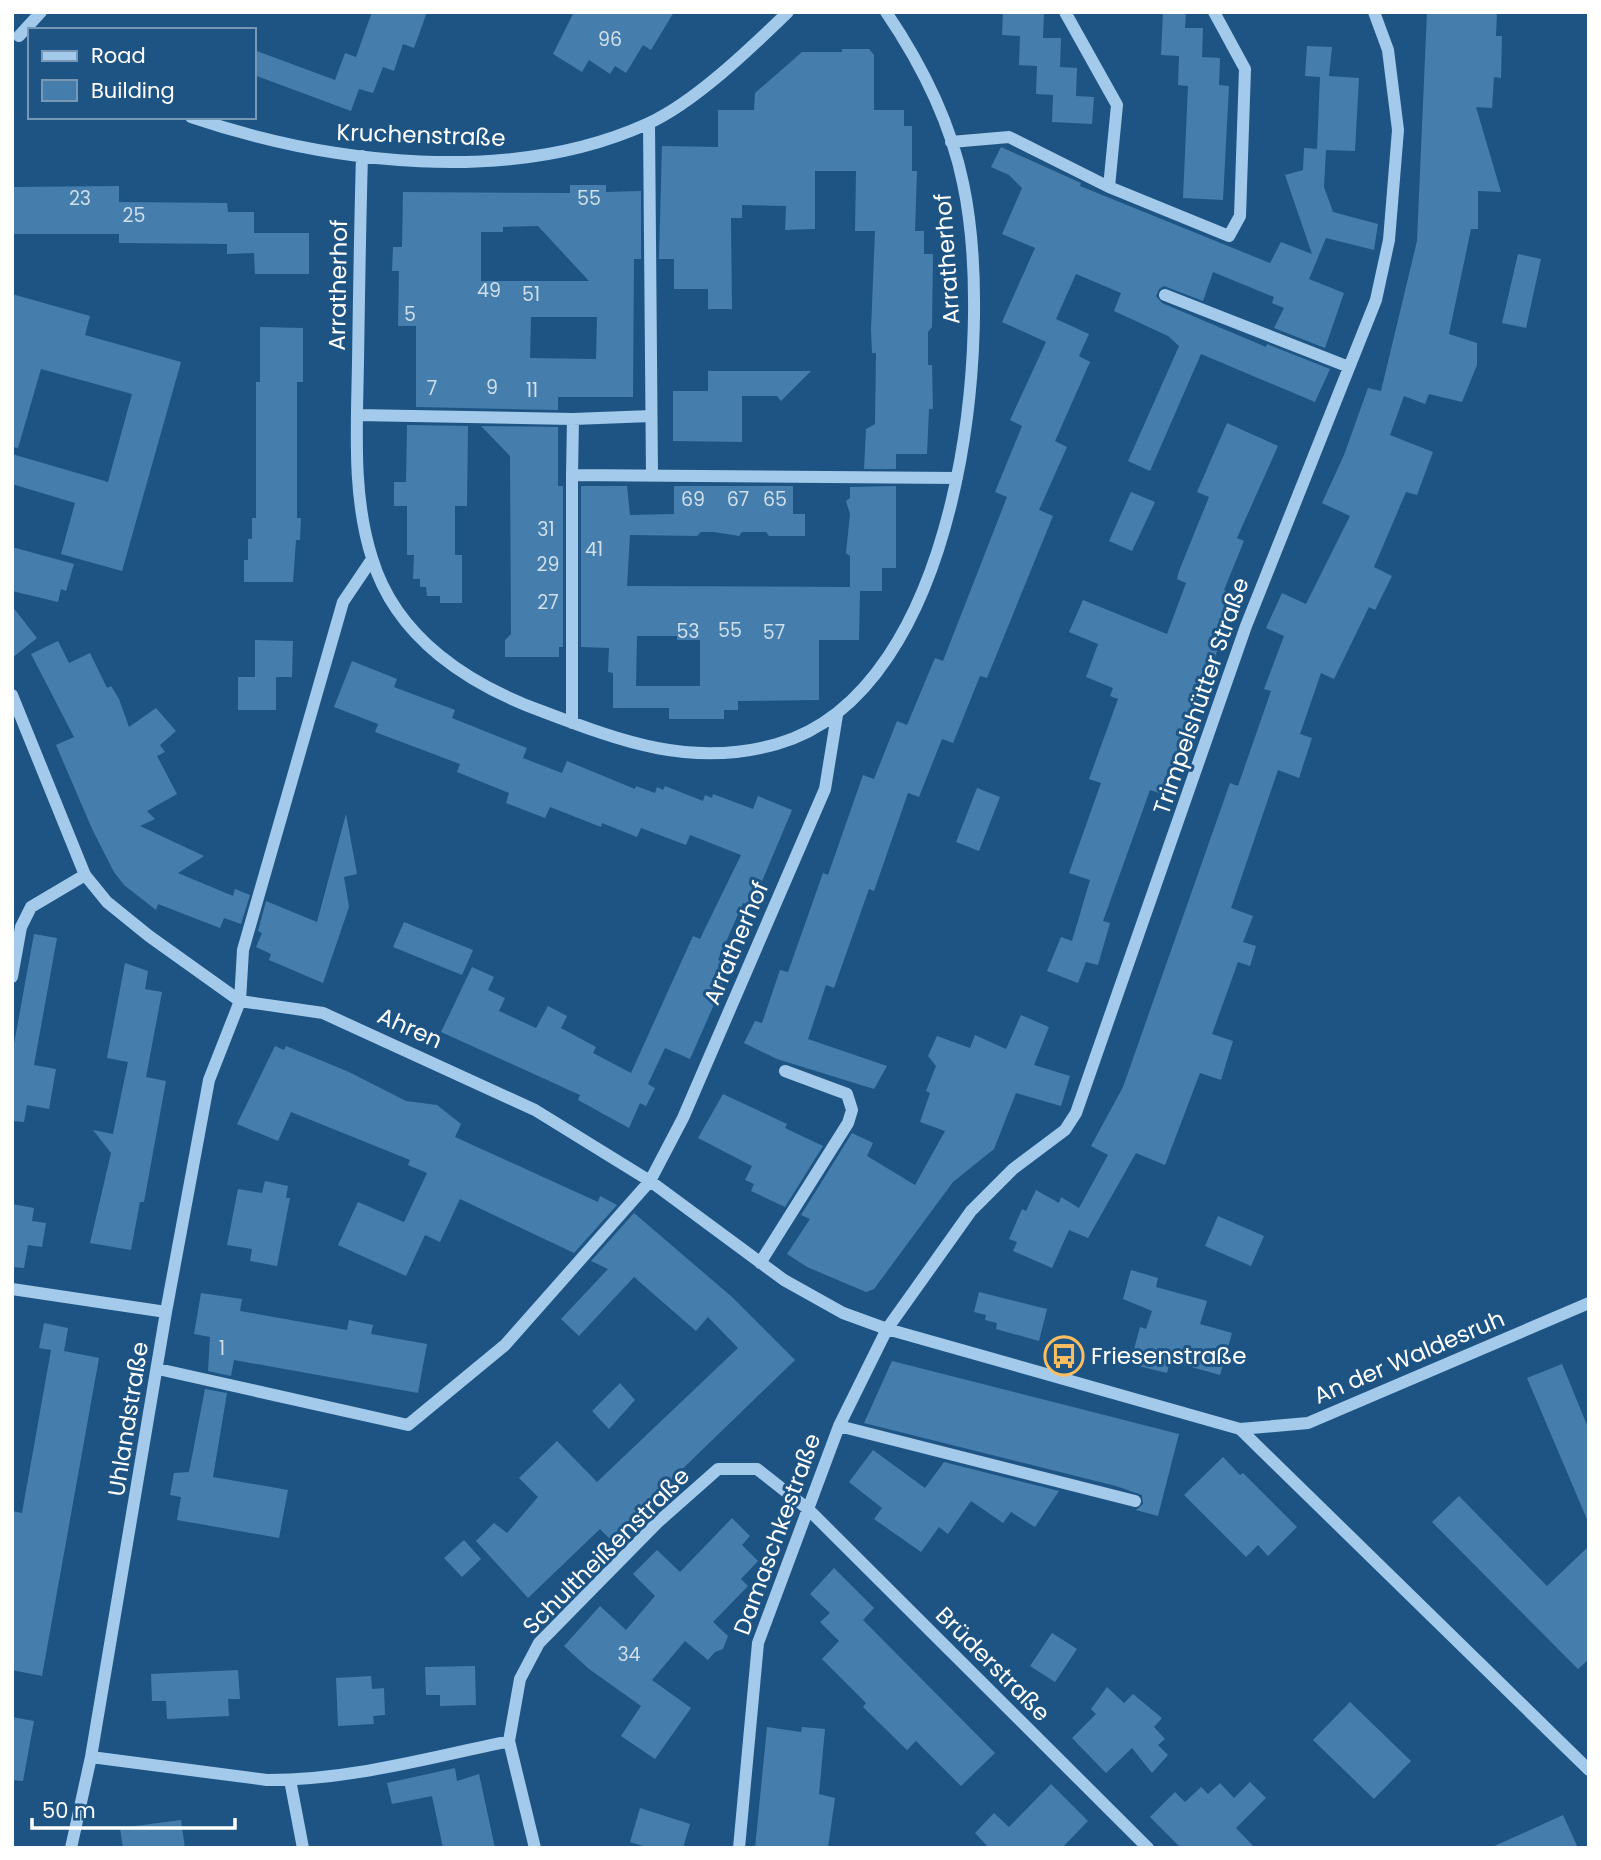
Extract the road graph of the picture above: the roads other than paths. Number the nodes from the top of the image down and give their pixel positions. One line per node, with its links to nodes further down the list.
1 (41, 12): 7 (street)
2 (788, 12): 9 (street, Kruchenstraße)
3 (886, 12): 10 (street, Arratherhof)
4 (1065, 12): 12 (street)
5 (1214, 12): 12 (street)
6 (1374, 12): 14 (street, Trimpelshütter Straße)
7 (20, 37)
8 (197, 119): 11 (street, Kruchenstraße)
9 (649, 124): 11 (street, Kruchenstraße); 16 (street)
10 (951, 142): 12 (street); 20 (street, Arratherhof)
11 (362, 156): 15 (street, Arratherhof)
12 (1109, 187)
13 (1165, 295): 14 (street)
14 (1349, 367): 34 (street, Trimpelshütter Straße)
15 (357, 415): 17 (street); 21 (street, Arratherhof)
16 (651, 416): 17 (street); 19 (street)
17 (573, 419): 18 (street)
18 (572, 475): 19 (street); 24 (street)
19 (652, 475): 20 (street)
20 (957, 478): 23 (street, Arratherhof)
21 (372, 559): 24 (street, Arratherhof); 27 (street, Uhlandstraße)
22 (12, 695): 25 (street, Ahren)
23 (837, 715): 24 (street, Arratherhof); 29 (street, Arratherhof)
24 (572, 723)
25 (85, 875): 26 (street); 27 (street, Ahren)
26 (12, 977)
27 (240, 1001): 29 (street, Ahren); 33 (street, Uhlandstraße)
28 (785, 1071): 30 (street)
29 (650, 1181): 30 (street, Ahren); 35 (street, Arratherhof)
30 (760, 1263): 34 (street, Ahren)
31 (12, 1289): 33 (street)
32 (1589, 1303): 37 (street, An der Waldesruh)
33 (166, 1312): 35 (street, Uhlandstraße)
34 (887, 1329): 36 (street, Damaschkestraße); 37 (street)
35 (158, 1369): 41 (street, Uhlandstraße)
36 (839, 1426): 38 (street); 39 (street, Damaschkestraße)
37 (1240, 1429): 42 (street)
38 (1135, 1501)
39 (808, 1509): 40 (street, Schultheißenstraße); 47 (street, Damaschkestraße); 48 (street, Brüderstraße)
40 (509, 1741): 43 (street); 46 (street, Schultheißenstraße)
41 (91, 1757): 43 (street); 44 (street, Uhlandstraße)
42 (1589, 1770)
43 (290, 1780): 45 (street)
44 (71, 1848)
45 (303, 1848)
46 (535, 1848)
47 (739, 1848)
48 (1148, 1848)

